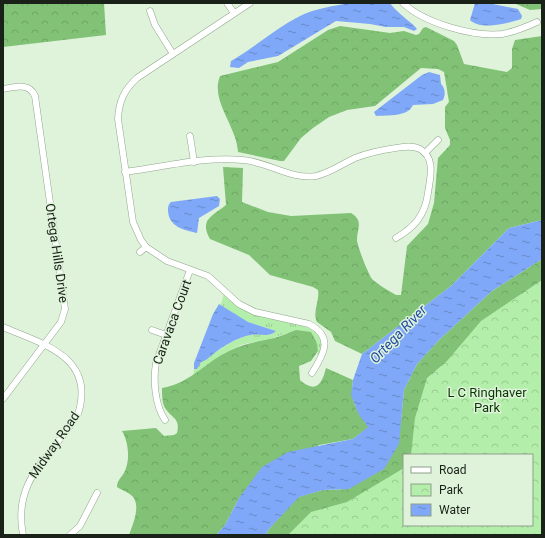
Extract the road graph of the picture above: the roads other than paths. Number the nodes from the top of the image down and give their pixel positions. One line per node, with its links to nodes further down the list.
1 (227, 3): 5 (street)
2 (250, 3): 5 (street)
3 (403, 3): 6 (street)
4 (150, 11): 7 (street)
5 (234, 13): 7 (street)
6 (537, 22)
7 (173, 54): 13 (street)
8 (3, 89): 21 (street, Ortega Hills Drive)
9 (190, 136): 12 (street)
10 (438, 140): 11 (street)
11 (425, 153): 12 (street); 14 (street)
12 (194, 162): 13 (street)
13 (126, 172): 15 (street)
14 (396, 238)
15 (146, 247): 16 (street); 17 (street)
16 (140, 252)
17 (190, 270): 20 (street, Caravaca Court); 22 (street)
18 (3, 326): 21 (street, Midway Road)
19 (152, 330): 20 (street)
20 (166, 335): 24 (street, Caravaca Court)
21 (44, 345): 23 (street, Ortega Hills Drive); 26 (street, Midway Road)
22 (312, 372)
23 (3, 399)
24 (165, 420)
25 (97, 493): 27 (street)
26 (23, 535)
27 (70, 535)

